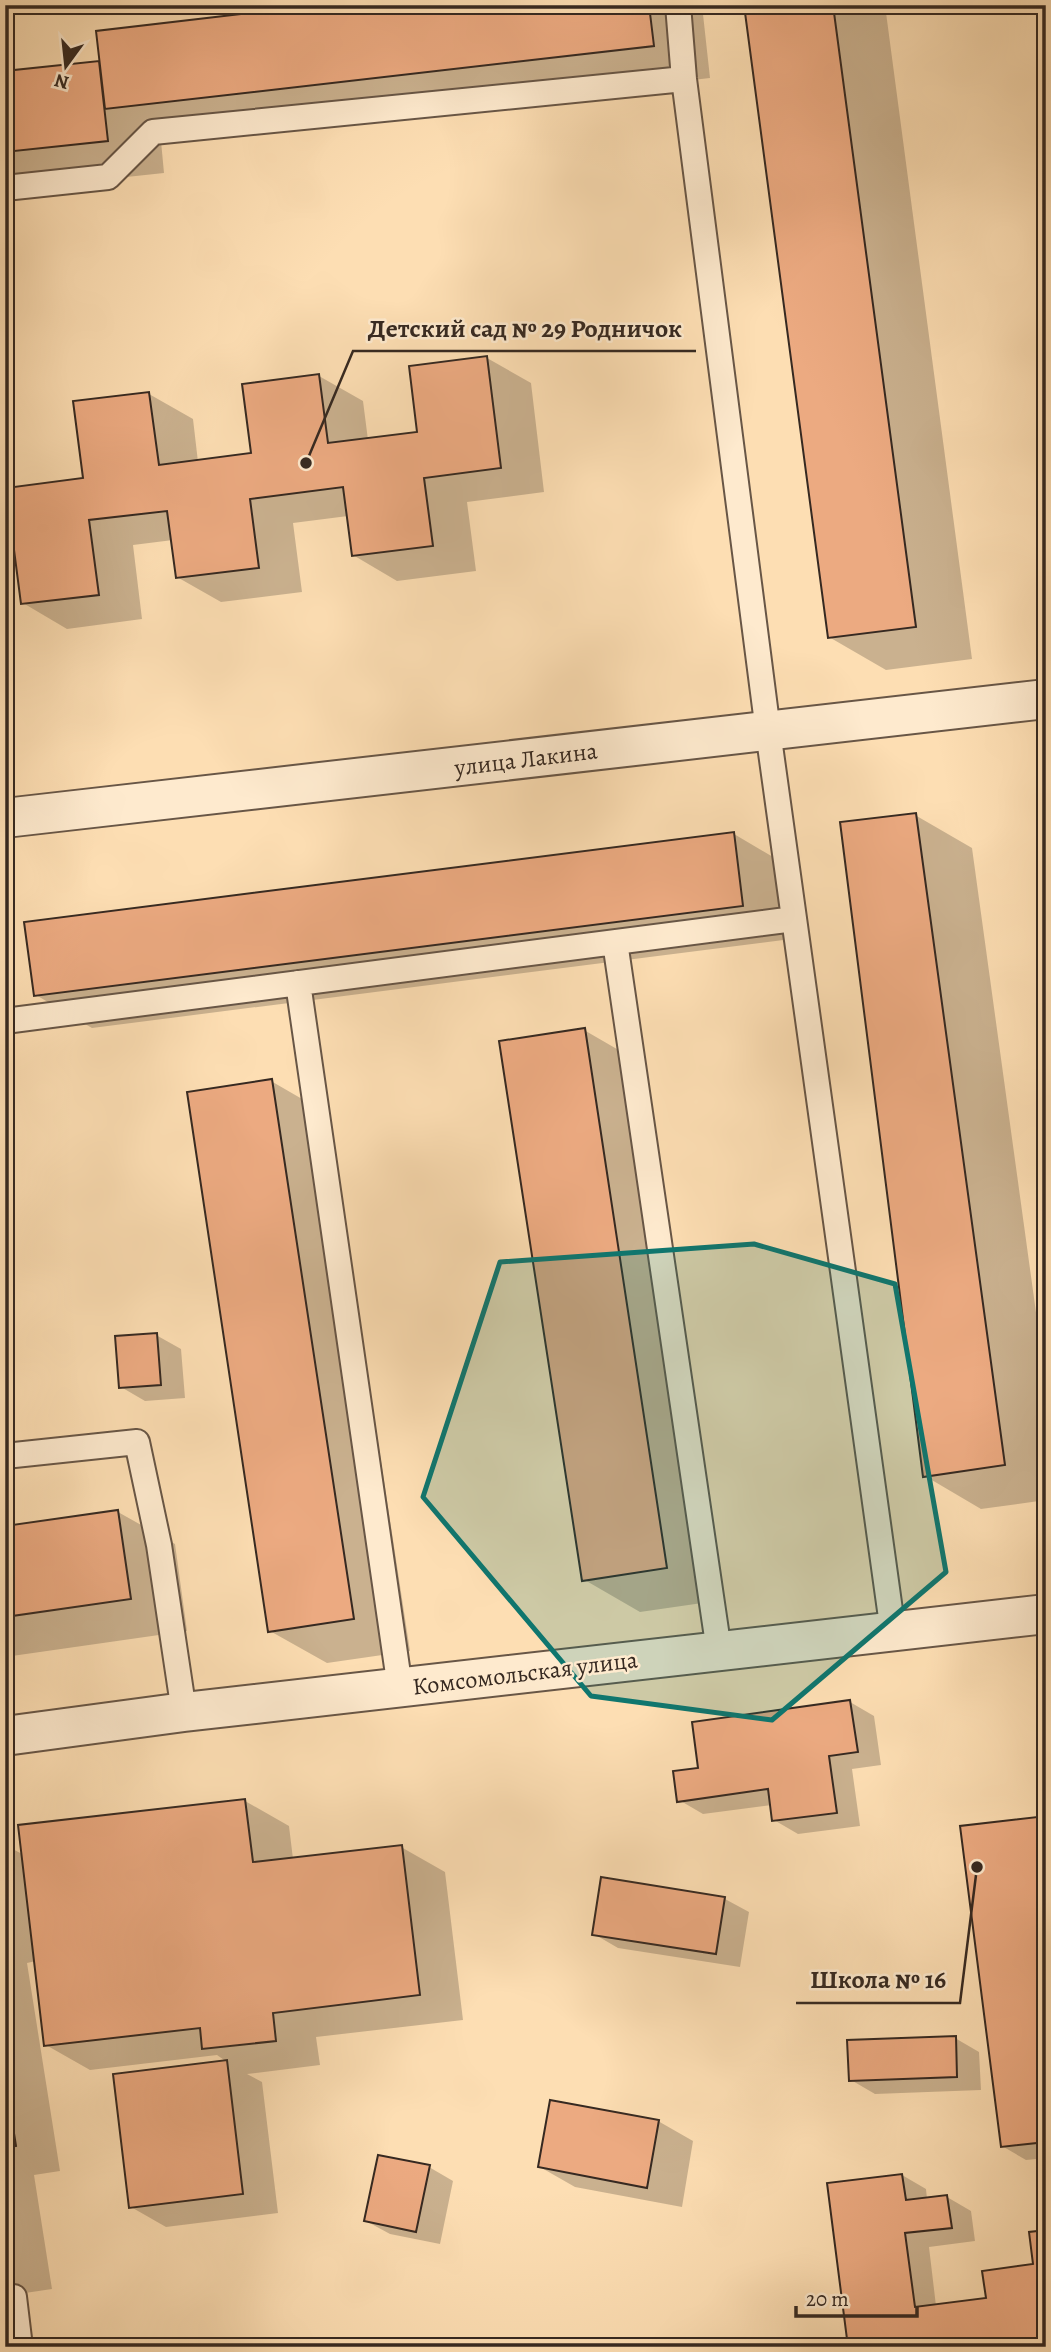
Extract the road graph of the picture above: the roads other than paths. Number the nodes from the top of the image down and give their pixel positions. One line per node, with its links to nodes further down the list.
1 (678, 5): 2 (lane)
2 (684, 79): 3 (lane); 5 (lane)
3 (5, 188)
4 (1046, 699): 5 (street, улица Лакина)
5 (768, 731): 6 (street, улица Лакина); 7 (lane)
6 (5, 818)
7 (794, 919): 8 (lane); 13 (lane)
8 (615, 942): 9 (lane); 14 (lane)
9 (298, 983): 10 (lane); 15 (lane)
10 (5, 1021)
11 (5, 1456): 16 (lane)
12 (1046, 1614): 13 (street, Комсомольская улица)
13 (893, 1632): 14 (street, Комсомольская улица)
14 (719, 1651): 15 (street, Комсомольская улица)
15 (400, 1688): 16 (street, Комсомольская улица)
16 (184, 1712): 17 (street, Комсомольская улица)
17 (5, 1736)
18 (14, 2297): 19 (lane)
19 (20, 2347)

